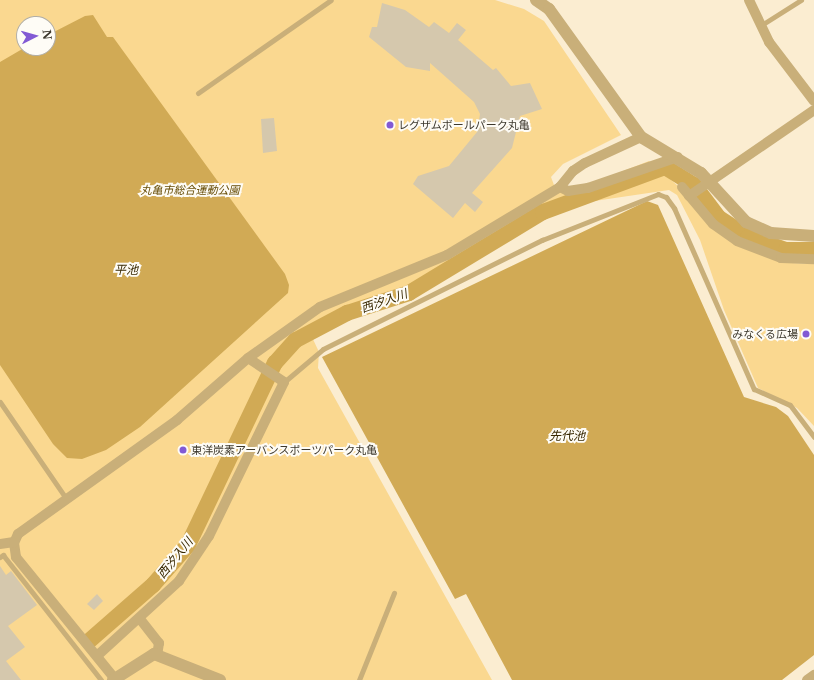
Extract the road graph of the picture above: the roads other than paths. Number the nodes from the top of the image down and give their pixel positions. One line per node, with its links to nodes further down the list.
1 (331, 0): 5 (lane)
2 (536, 0): 10 (street)
3 (749, 0): 6 (street)
4 (801, 0): 6 (lane)
5 (322, 2): 7 (lane)
6 (763, 24): 8 (street)
7 (198, 93)
8 (814, 101)
9 (814, 110): 12 (street)
10 (641, 137): 11 (street); 13 (street)
11 (678, 157): 12 (street); 13 (street)
12 (707, 184): 15 (street); 16 (street)
13 (560, 186): 18 (street)
14 (682, 187): 15 (street)
15 (689, 196): 17 (street)
16 (814, 236)
17 (814, 259)
18 (248, 358): 19 (street); 22 (street)
19 (284, 382): 21 (lane); 27 (street)
20 (0, 402): 22 (lane)
21 (814, 438)
22 (66, 500): 23 (street)
23 (14, 542): 24 (street); 28 (street)
24 (0, 544)
25 (0, 556): 32 (lane)
26 (394, 593): 34 (lane)
27 (140, 618): 28 (street); 29 (street)
28 (98, 655): 31 (street)
29 (157, 655): 31 (street); 33 (street)
30 (814, 675): 35 (street)
31 (114, 679)
32 (101, 680)
33 (220, 680)
34 (359, 680)
35 (808, 680)

